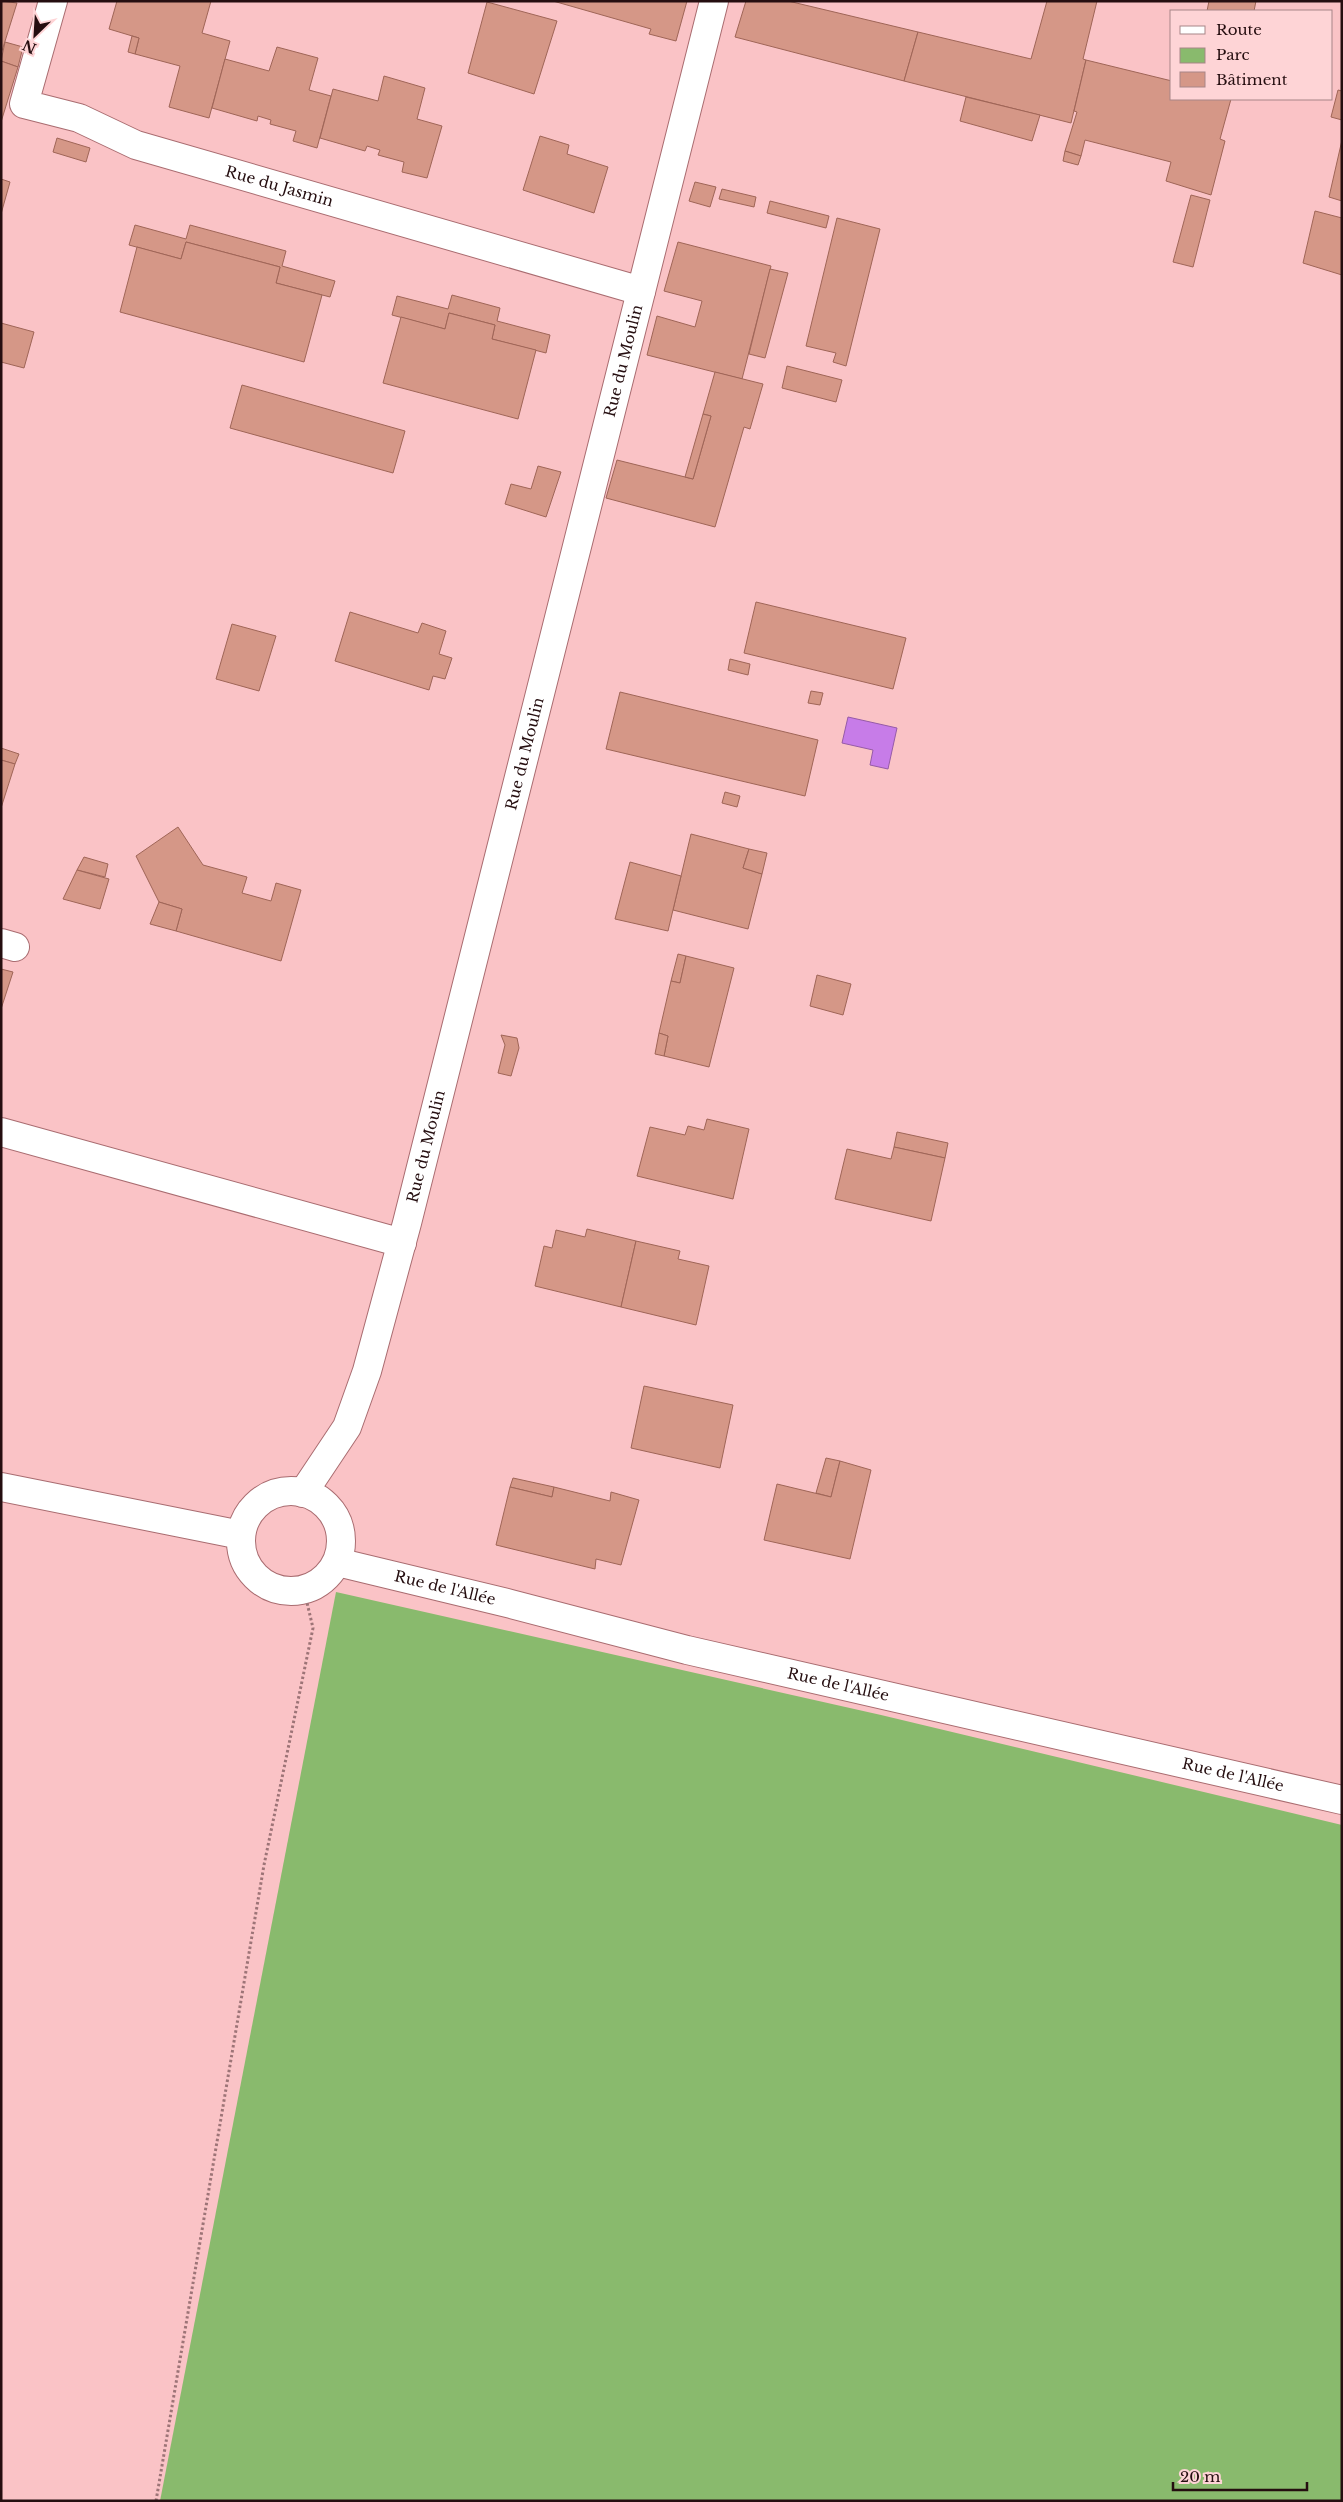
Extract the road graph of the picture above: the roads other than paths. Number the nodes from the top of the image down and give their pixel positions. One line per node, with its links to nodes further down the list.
1 (53, 1): 3 (street, Rue du Jasmin)
2 (714, 1): 3 (street, Rue du Moulin)
3 (641, 291): 5 (street, Rue du Moulin)
4 (1, 1132): 5 (street)
5 (402, 1243): 7 (street, Rue du Moulin)
6 (1, 1487): 8 (street)
7 (303, 1493): 8 (street); 9 (street)
8 (241, 1535): 9 (street)
9 (337, 1562): 10 (street, Rue de l'Allée)
10 (1342, 1800)

